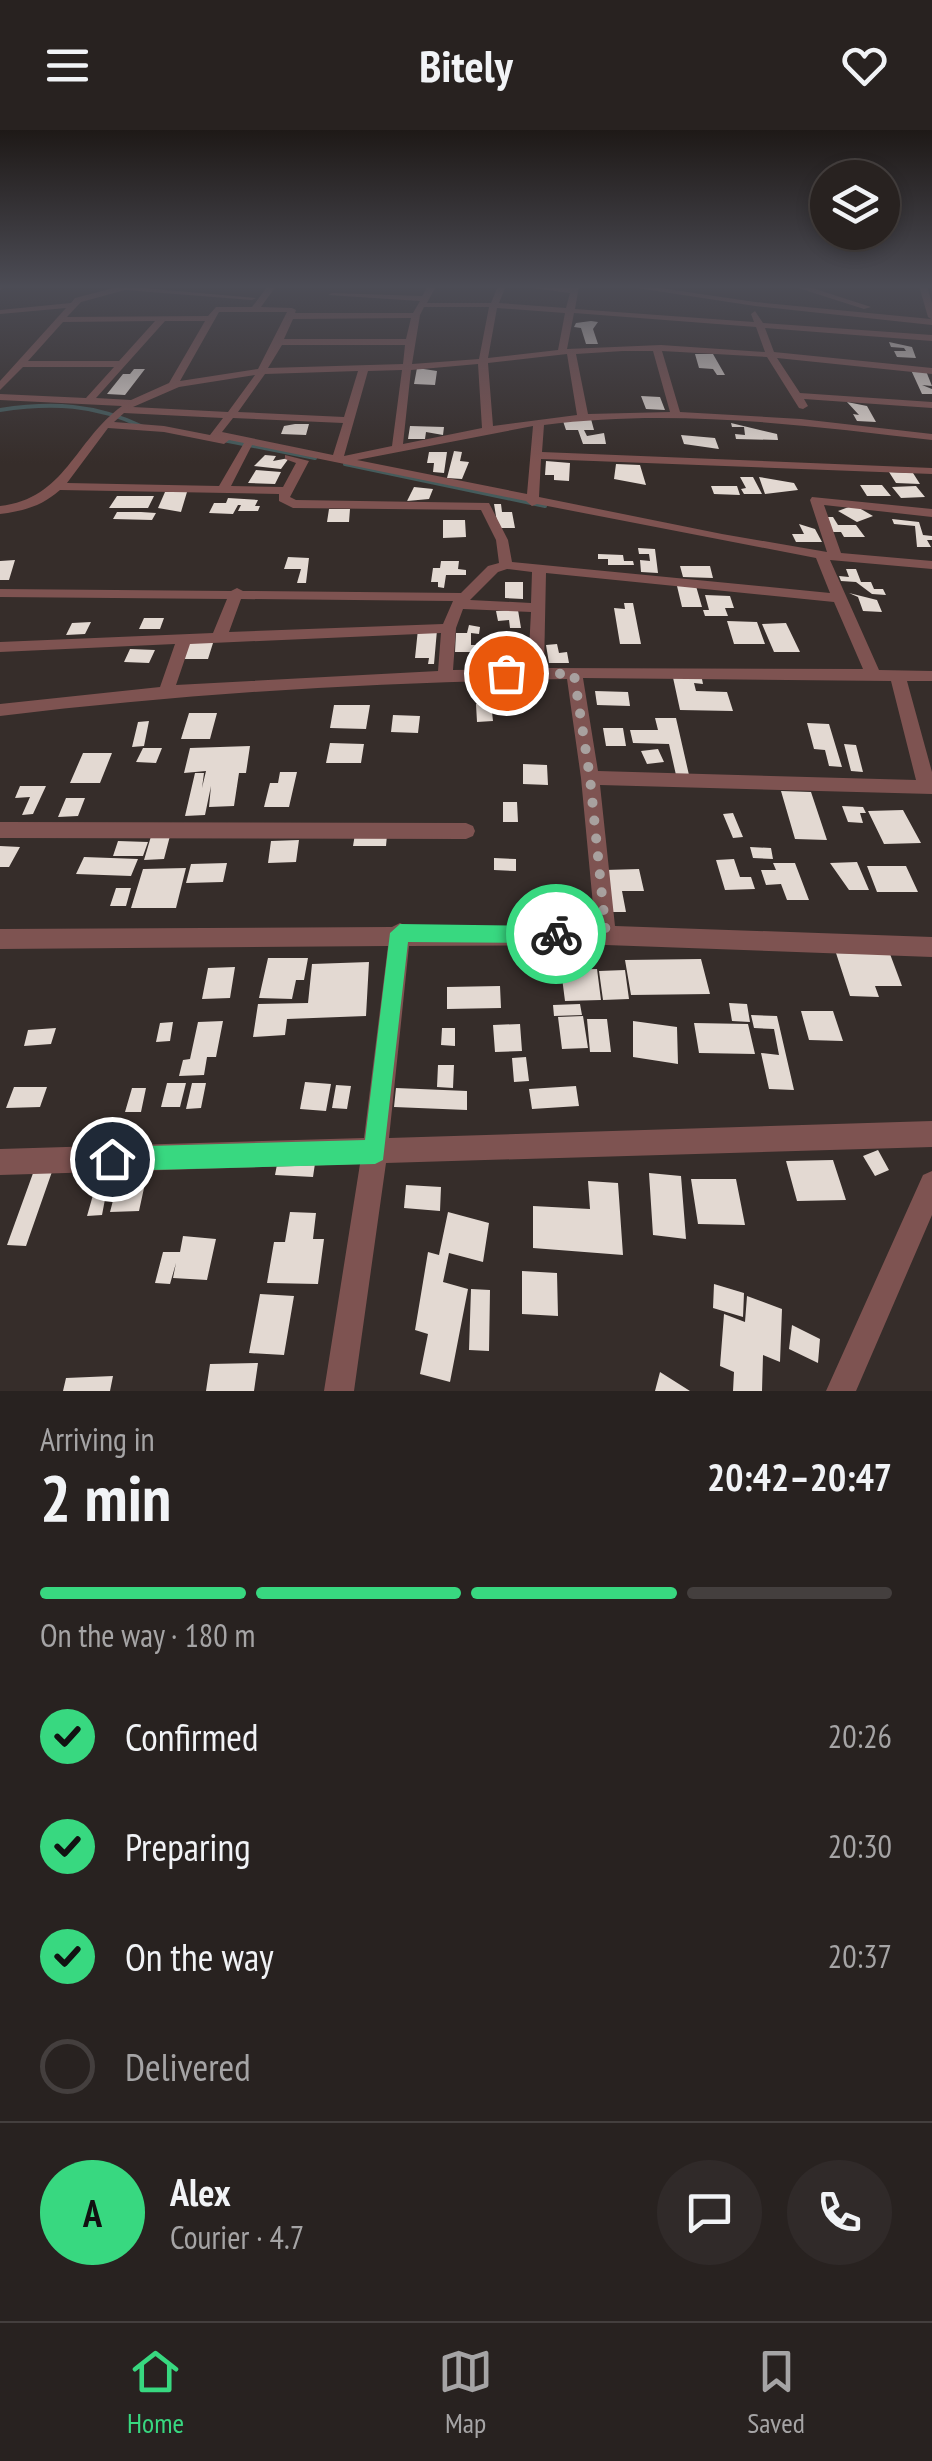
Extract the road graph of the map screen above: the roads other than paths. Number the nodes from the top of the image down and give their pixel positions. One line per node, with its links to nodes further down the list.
1 (40, 345): 13 (street)
2 (139, 345): 14 (street)
3 (197, 345): 19 (street)
4 (275, 345): 17 (street)
5 (410, 345): 15 (street)
6 (487, 345): 12 (street)
7 (567, 345): 10 (street)
8 (766, 345): 11 (street)
9 (657, 348): 10 (street); 11 (street); 26 (street)
10 (567, 351): 12 (street); 28 (street)
11 (771, 356): 18 (street); 21 (street)
12 (484, 362): 15 (street); 33 (street)
13 (21, 364): 14 (street); 20 (street)
14 (122, 364): 23 (street)
15 (409, 367): 16 (street); 36 (street)
16 (364, 368): 17 (street); 29 (street)
17 (263, 370): 19 (street); 27 (street)
18 (932, 371)
19 (174, 385): 25 (street)
20 (0, 387)
21 (797, 396): 24 (street); 31 (street)
22 (0, 398): 23 (street)
23 (90, 399): 25 (street)
24 (932, 404)
25 (127, 406): 27 (street); 32 (street)
26 (676, 415): 28 (street); 31 (street)
27 (234, 416): 29 (street); 38 (street)
28 (583, 417): 30 (street)
29 (347, 420): 38 (street)
30 (539, 422): 33 (street); 37 (street)
31 (814, 423): 34 (street)
32 (106, 424): 35 (street); 41 (street)
33 (488, 432): 36 (street)
34 (932, 437)
35 (247, 446): 42 (street); 43 (street)
36 (397, 449): 38 (street)
37 (538, 455): 39 (street); 45 (street)
38 (338, 460): 45 (street)
39 (804, 465): 40 (street); 44 (street)
40 (932, 472)
41 (58, 486): 42 (street); 46 (street)
42 (224, 488): 43 (street)
43 (286, 491): 49 (street)
44 (816, 500): 47 (street); 48 (street)
45 (532, 502): 48 (street)
46 (0, 510)
47 (932, 513)
48 (828, 556): 50 (street); 54 (street)
49 (506, 565): 51 (street); 55 (street)
50 (932, 565)
51 (539, 569): 54 (street); 56 (street)
52 (237, 592): 53 (street); 55 (street); 58 (street)
53 (0, 593)
54 (840, 598): 63 (street)
55 (461, 600): 56 (street); 57 (street)
56 (538, 608): 61 (street)
57 (450, 628): 58 (street); 64 (street)
58 (219, 638): 59 (street)
59 (184, 640): 60 (street); 67 (street)
60 (0, 647)
61 (536, 672): 62 (street); 64 (street)
62 (574, 674): 63 (street); 69 (street)
63 (873, 674): 65 (street)
64 (445, 675): 67 (street)
65 (898, 676): 66 (street); 70 (street)
66 (932, 676)
67 (167, 689): 68 (street)
68 (0, 710)
69 (590, 778): 70 (street); 74 (street)
70 (930, 787)
71 (0, 830): 72 (street)
72 (466, 830)
73 (400, 933): 74 (street); 75 (street); 78 (street)
74 (606, 935): 76 (street)
75 (0, 938)
76 (932, 947)
77 (932, 1134): 78 (street)
78 (375, 1152): 79 (street); 81 (street)
79 (0, 1162)
80 (932, 1184): 82 (street)
81 (339, 1391)
82 (841, 1391)

